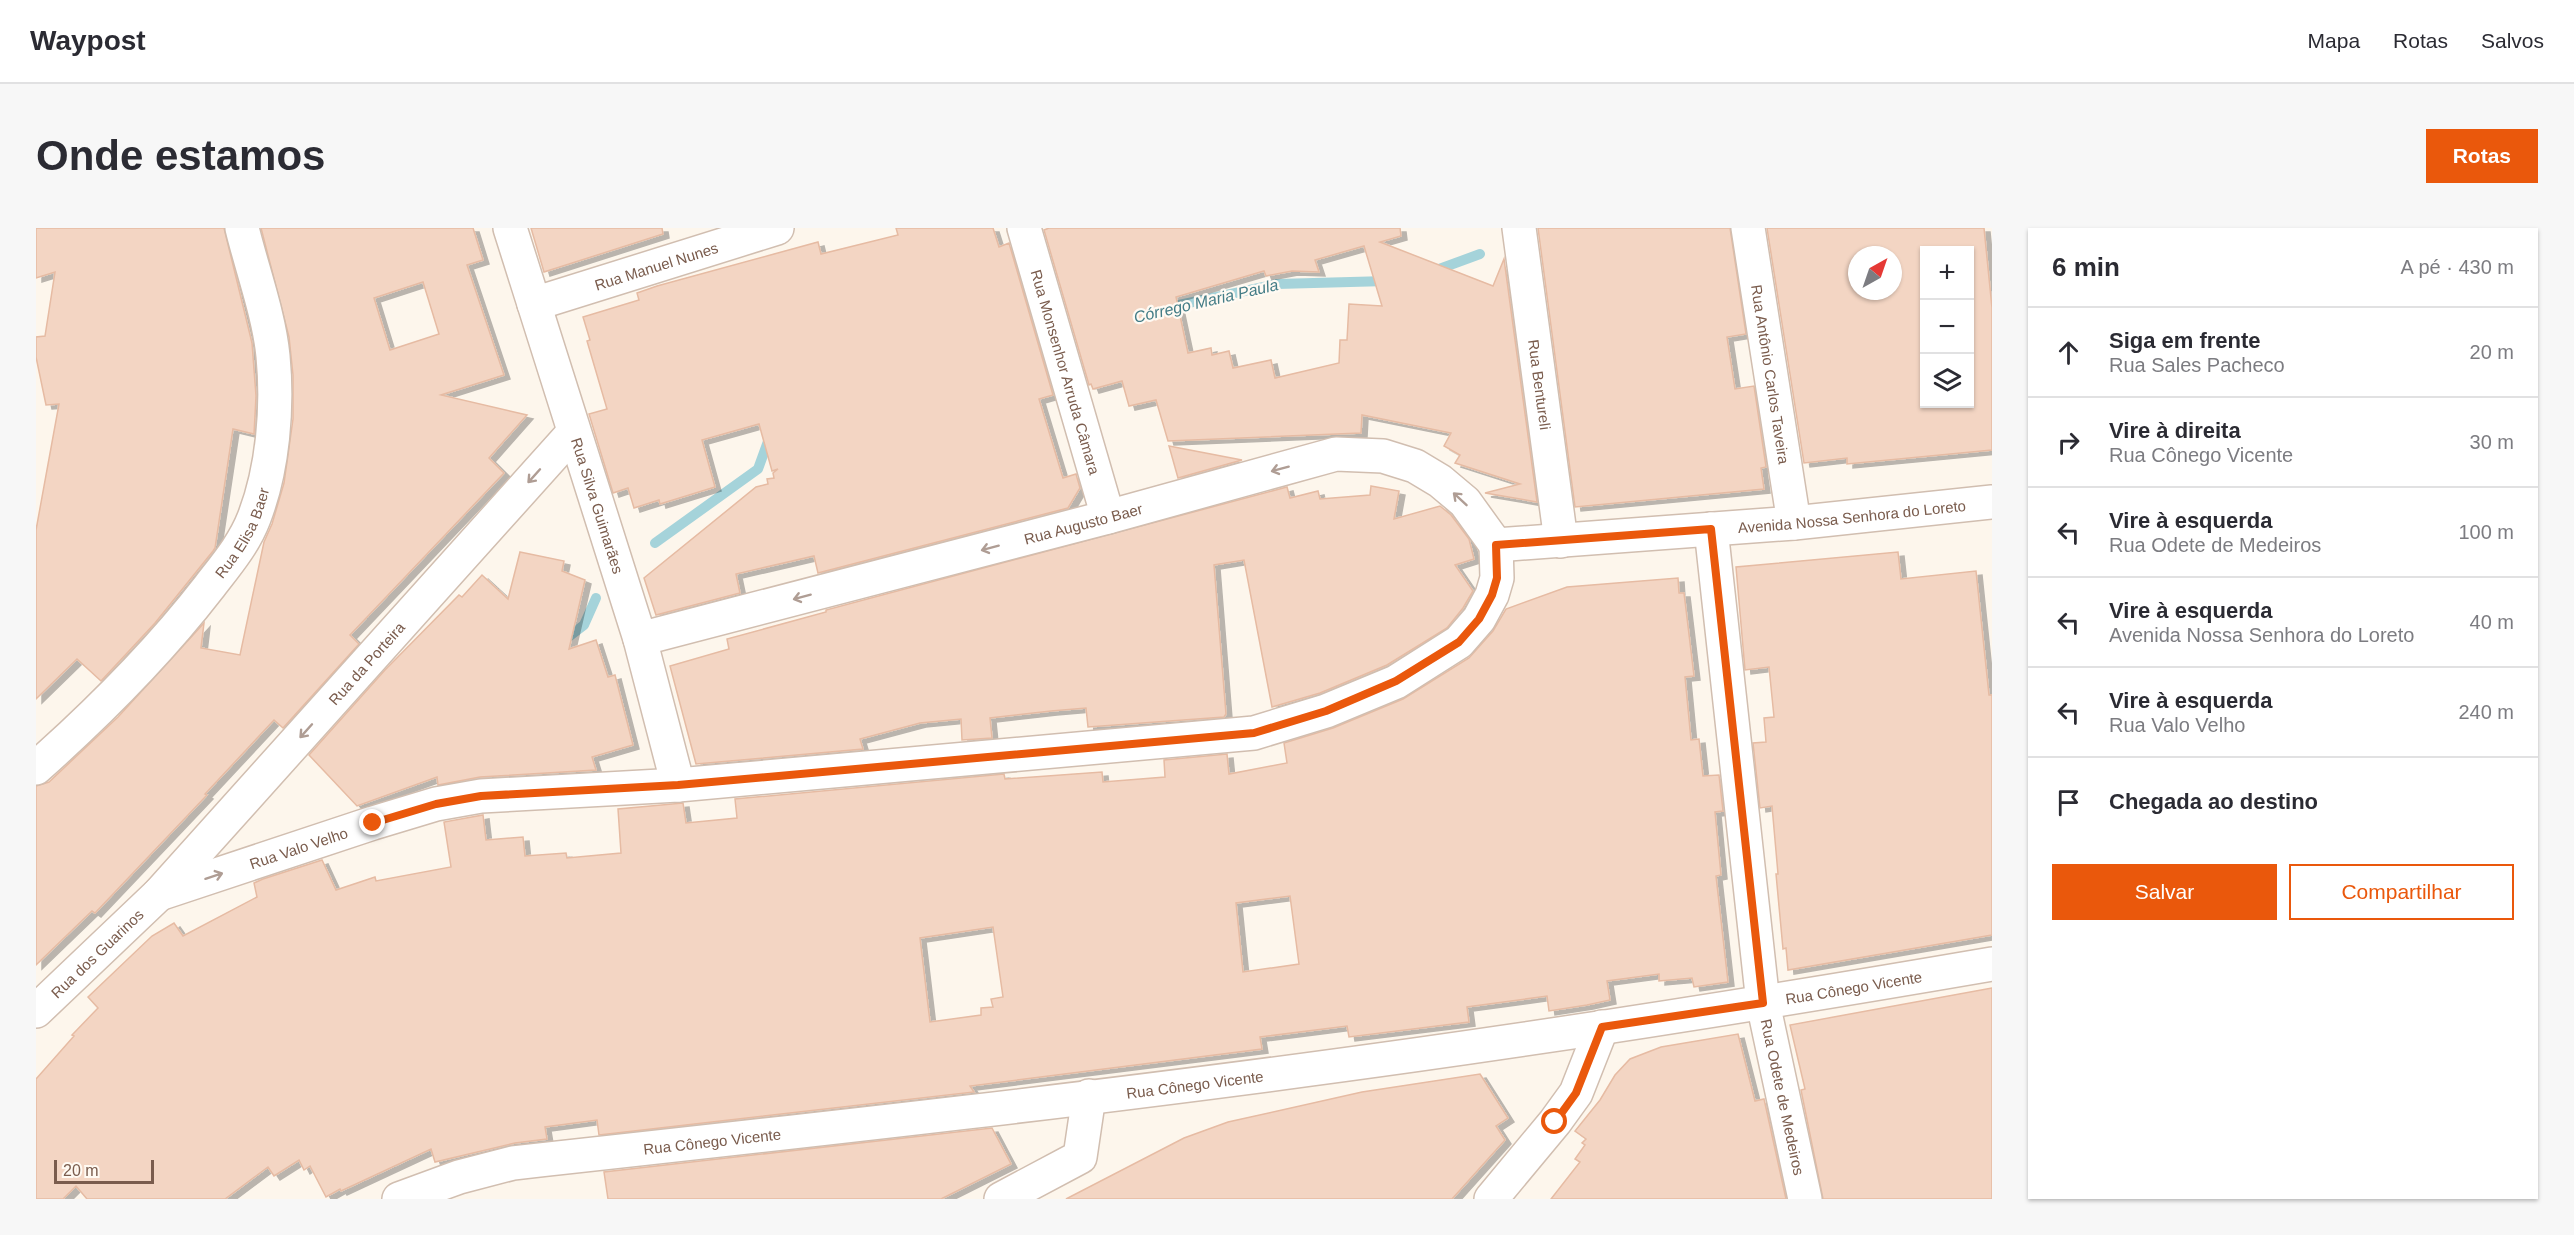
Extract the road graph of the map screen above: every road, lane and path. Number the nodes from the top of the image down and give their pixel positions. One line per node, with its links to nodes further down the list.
1 (242, 228): 16 (street, Rua Elisa Baer)
2 (510, 228): 7 (street, Rua Silva Guimarães)
3 (777, 228): 7 (street, Rua Manuel Nunes)
4 (1024, 228): 10 (street, Rua Monsenhor Arruda Câmara)
5 (1519, 228): 13 (street, Rua Bentureli)
6 (1748, 228): 11 (street, Rua Antônio Carlos Taveira)
7 (534, 304): 8 (street, Rua Silva Guimarães)
8 (573, 433): 15 (street, Rua Silva Guimarães); 18 (street, Rua da Porteira, one-way to 18)
9 (1992, 502): 11 (street, Avenida Nossa Senhora do Loreto)
10 (1108, 517): 14 (street, Rua Augusto Baer, one-way to 10); 15 (street, Rua Augusto Baer, one-way to 15)
11 (1794, 522): 12 (street, Avenida Nossa Senhora do Loreto)
12 (1711, 529): 13 (street, Avenida Nossa Senhora do Loreto); 20 (street, Rua Odete de Medeiros)
13 (1561, 541): 14 (street, Avenida Nossa Senhora do Loreto)
14 (1496, 545): 17 (street, Rua Valo Velho)
15 (640, 639): 17 (street, Rua Silva Guimarães)
16 (36, 768)
17 (678, 785): 18 (street, Rua Valo Velho, one-way to 17)
18 (159, 894): 21 (street, Rua dos Guarinos)
19 (1992, 964): 20 (street, Rua Cônego Vicente)
20 (1763, 1003): 22 (street, Rua Cônego Vicente); 27 (street, Rua Odete de Medeiros)
21 (36, 1011)
22 (1602, 1027): 23 (street, Rua Cônego Vicente); 26 (street)
23 (1089, 1096): 24 (street, Rua Cônego Vicente); 25 (street)
24 (399, 1199)
25 (1001, 1199)
26 (1491, 1199)
27 (1805, 1199)

